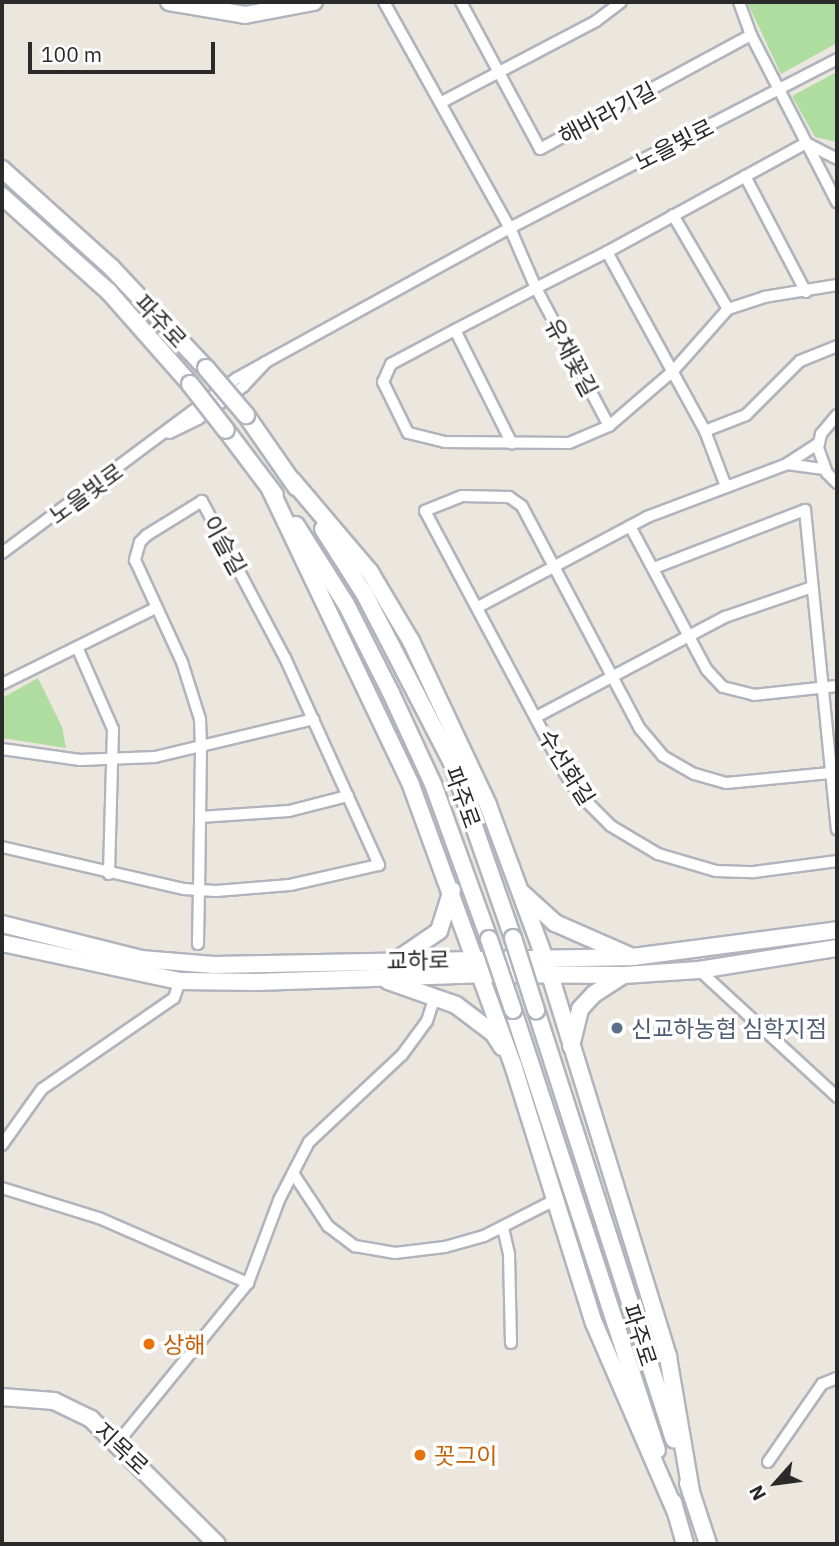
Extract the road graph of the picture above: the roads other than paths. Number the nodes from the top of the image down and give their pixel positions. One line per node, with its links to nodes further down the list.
1 (169, 2): 2 (main road)
2 (314, 2)
3 (384, 2): 11 (street)
4 (461, 2): 9 (street, 해바라기길)
5 (621, 2): 9 (street)
6 (739, 2): 7 (street)
7 (751, 35): 9 (street, 해바라기길); 10 (street)
8 (837, 59): 10 (street, 노을빛로)
9 (499, 72): 11 (street)
10 (778, 90): 12 (street); 19 (street, 노을빛로)
11 (442, 102): 19 (street)
12 (806, 143): 13 (street); 15 (street, 유채꽃길); 17 (street)
13 (837, 159)
14 (2, 169): 35 (main road, 파주로, bridge)
15 (745, 176): 18 (street, 유채꽃길); 23 (street)
16 (2, 196): 38 (main road, 파주로, bridge)
17 (837, 202)
18 (673, 215): 20 (street, 유채꽃길); 24 (street)
19 (510, 228): 22 (street, 유채꽃길); 40 (street, 노을빛로)
20 (607, 252): 22 (street, 유채꽃길); 27 (street)
21 (837, 285): 23 (street, 유채꽃길)
22 (536, 288): 25 (street, 유채꽃길); 29 (street, 유채꽃길)
23 (806, 292): 24 (street, 유채꽃길)
24 (728, 309): 27 (street, 유채꽃길)
25 (455, 330): 32 (street); 32 (street, 유채꽃길)
26 (837, 346): 30 (street)
27 (673, 371): 29 (street, 유채꽃길); 30 (street)
28 (837, 415): 31 (street)
29 (608, 426): 32 (street, 유채꽃길)
30 (705, 431): 37 (street)
31 (819, 443): 33 (street); 34 (street)
32 (512, 444)
33 (787, 464): 34 (street); 37 (street)
34 (824, 469): 36 (street)
35 (292, 480): 66 (main road); 96 (main road, 파주로, bridge)
36 (837, 483)
37 (725, 484): 39 (street)
38 (270, 489): 65 (main road); 97 (main road, 파주로, bridge)
39 (630, 526): 41 (street); 42 (street)
40 (2, 553)
41 (553, 566): 44 (street); 44 (street, 수선화길); 48 (street, 수선화길)
42 (654, 568): 43 (street); 46 (street)
43 (812, 587): 46 (street, 수선화길); 51 (street)
44 (478, 607): 52 (street, 수선화길)
45 (156, 608): 47 (street); 53 (street, 이슬길); 55 (street, 이슬길)
46 (688, 636): 48 (street, 수선화길); 51 (street)
47 (77, 647): 49 (street); 56 (street)
48 (612, 676): 52 (street, 수선화길); 57 (street, 수선화길)
49 (2, 684)
50 (837, 686): 51 (street)
51 (822, 688): 57 (street)
52 (536, 717): 62 (street, 수선화길)
53 (313, 719): 55 (street); 58 (street, 이슬길)
54 (2, 749): 56 (street)
55 (201, 749): 56 (street); 59 (street, 이슬길)
56 (115, 760): 63 (street)
57 (830, 773): 60 (street)
58 (348, 796): 59 (street); 64 (street, 이슬길)
59 (200, 817): 64 (street, 이슬길)
60 (837, 829)
61 (2, 847): 63 (street, 이슬길)
62 (837, 861)
63 (109, 874): 64 (street, 이슬길)
64 (199, 890): 70 (street, 이슬길)
65 (452, 890): 73 (main road); 74 (main road)
66 (520, 892): 72 (main road); 75 (main road)
67 (2, 924): 74 (main road, 교하로)
68 (837, 930): 72 (main road, 교하로)
69 (2, 943): 80 (main road, 교하로)
70 (198, 944)
71 (837, 948): 76 (main road, 교하로)
72 (633, 957): 75 (main road, 교하로)
73 (475, 958): 74 (main road, 교하로); 75 (main road, 교하로); 77 (main road)
74 (395, 960)
75 (548, 970): 77 (main road, 교하로); 78 (main road, 교하로); 82 (main road)
76 (699, 970): 78 (main road, 교하로); 84 (street)
77 (481, 974): 79 (main road, 교하로); 83 (main road)
78 (624, 975): 82 (main road)
79 (376, 977): 80 (main road, 교하로); 81 (main road)
80 (180, 981): 85 (street)
81 (435, 996): 83 (main road); 86 (street)
82 (570, 1048): 96 (main road)
83 (513, 1065): 88 (main road)
84 (837, 1097)
85 (2, 1145)
86 (293, 1173): 89 (street); 90 (street)
87 (2, 1188): 90 (street)
88 (555, 1200): 89 (street); 97 (main road)
89 (503, 1228): 91 (street)
90 (248, 1283): 94 (street)
91 (511, 1343)
92 (837, 1378): 95 (street)
93 (2, 1397): 94 (main road, 지목로)
94 (118, 1441): 98 (main road, 지목로)
95 (768, 1462)
96 (691, 1491): 100 (main road, 파주로)
97 (675, 1510): 99 (main road, 파주로)
98 (217, 1544)
99 (685, 1544)
100 (708, 1544)

